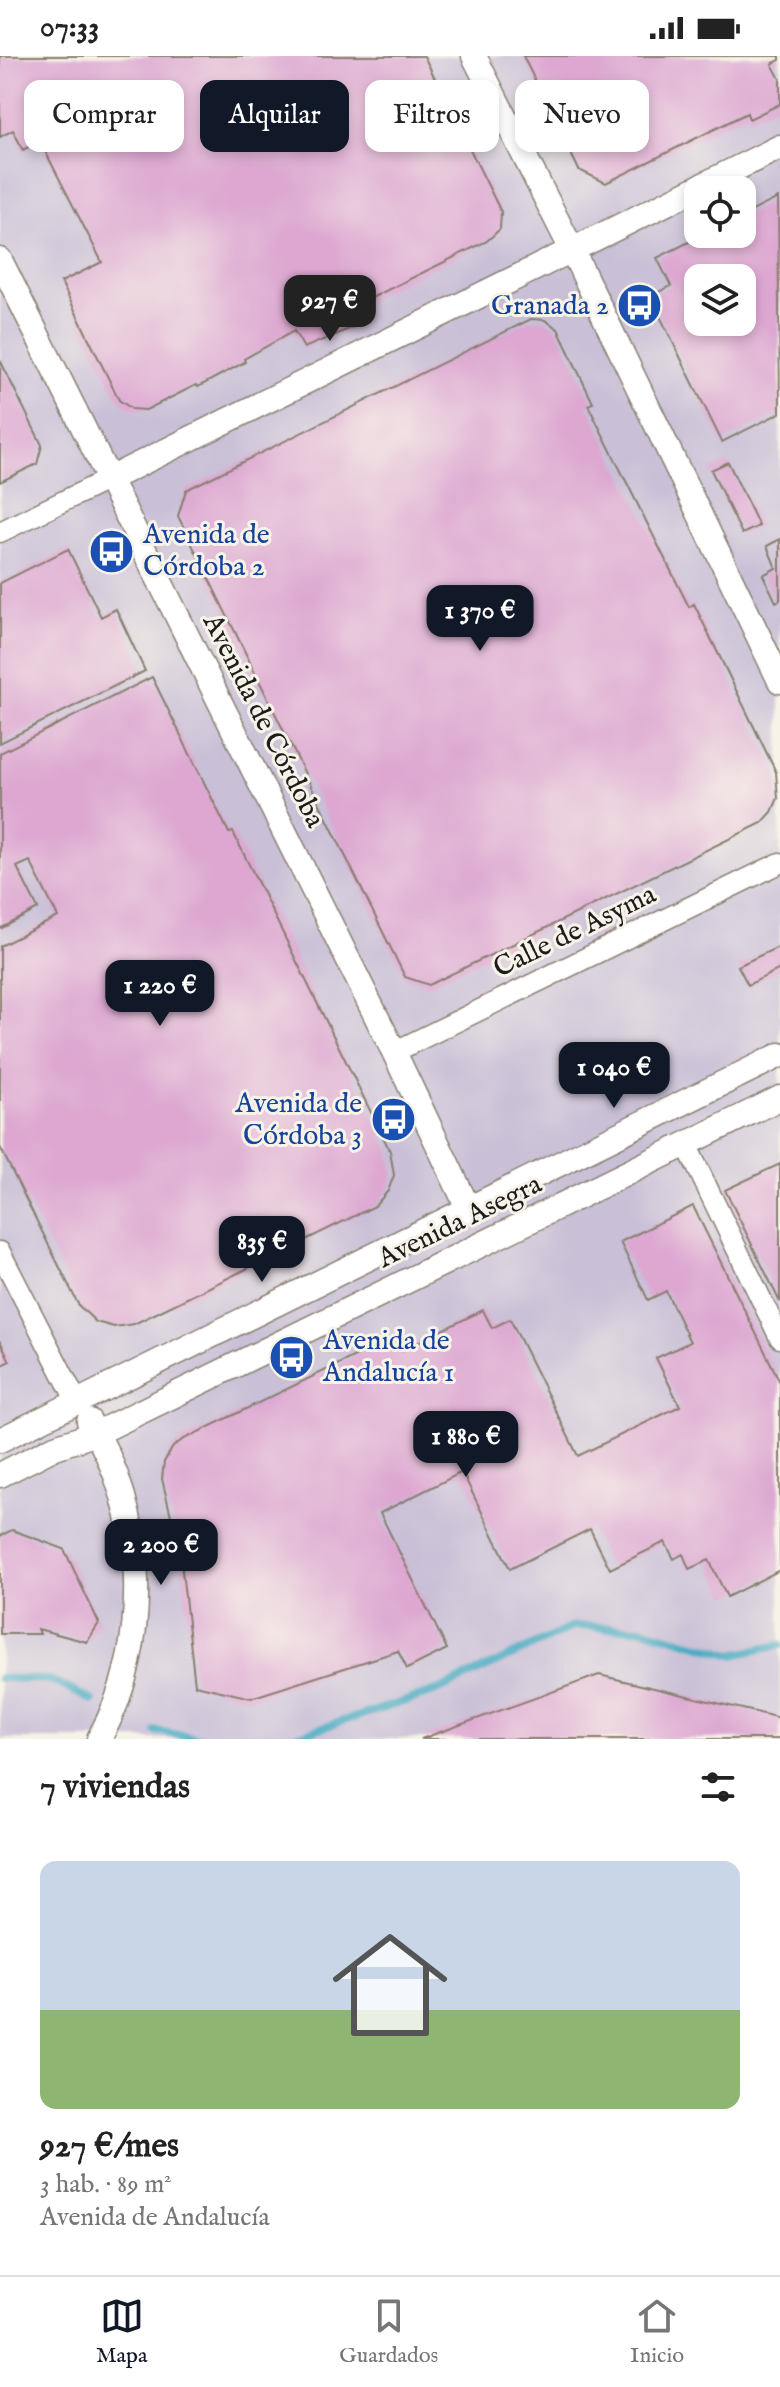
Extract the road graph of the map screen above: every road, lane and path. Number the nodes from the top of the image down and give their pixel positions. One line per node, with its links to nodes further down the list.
1 (474, 56): 3 (street)
2 (780, 147): 3 (street)
3 (572, 250): 5 (street); 7 (street)
4 (0, 260): 5 (street, Avenida de Córdoba)
5 (109, 479): 6 (street); 9 (street, Avenida de Córdoba)
6 (0, 532)
7 (780, 681)
8 (780, 863): 9 (street, Calle de Asyma)
9 (394, 1052): 14 (street, Avenida de Córdoba)
10 (780, 1055): 12 (street, Avenida Asegra)
11 (780, 1098): 13 (street, Avenida Asegra)
12 (668, 1109): 13 (street); 14 (street, Avenida Asegra)
13 (686, 1144): 15 (street, Avenida Asegra); 17 (street)
14 (469, 1210): 15 (street); 18 (street, Avenida Asegra)
15 (515, 1228): 19 (street, Avenida Asegra)
16 (0, 1252): 18 (street)
17 (780, 1338)
18 (77, 1402): 19 (street); 20 (street, Avenida Asegra)
19 (97, 1433): 21 (street, Avenida Asegra); 22 (street)
20 (0, 1440)
21 (0, 1475)
22 (99, 1739)

